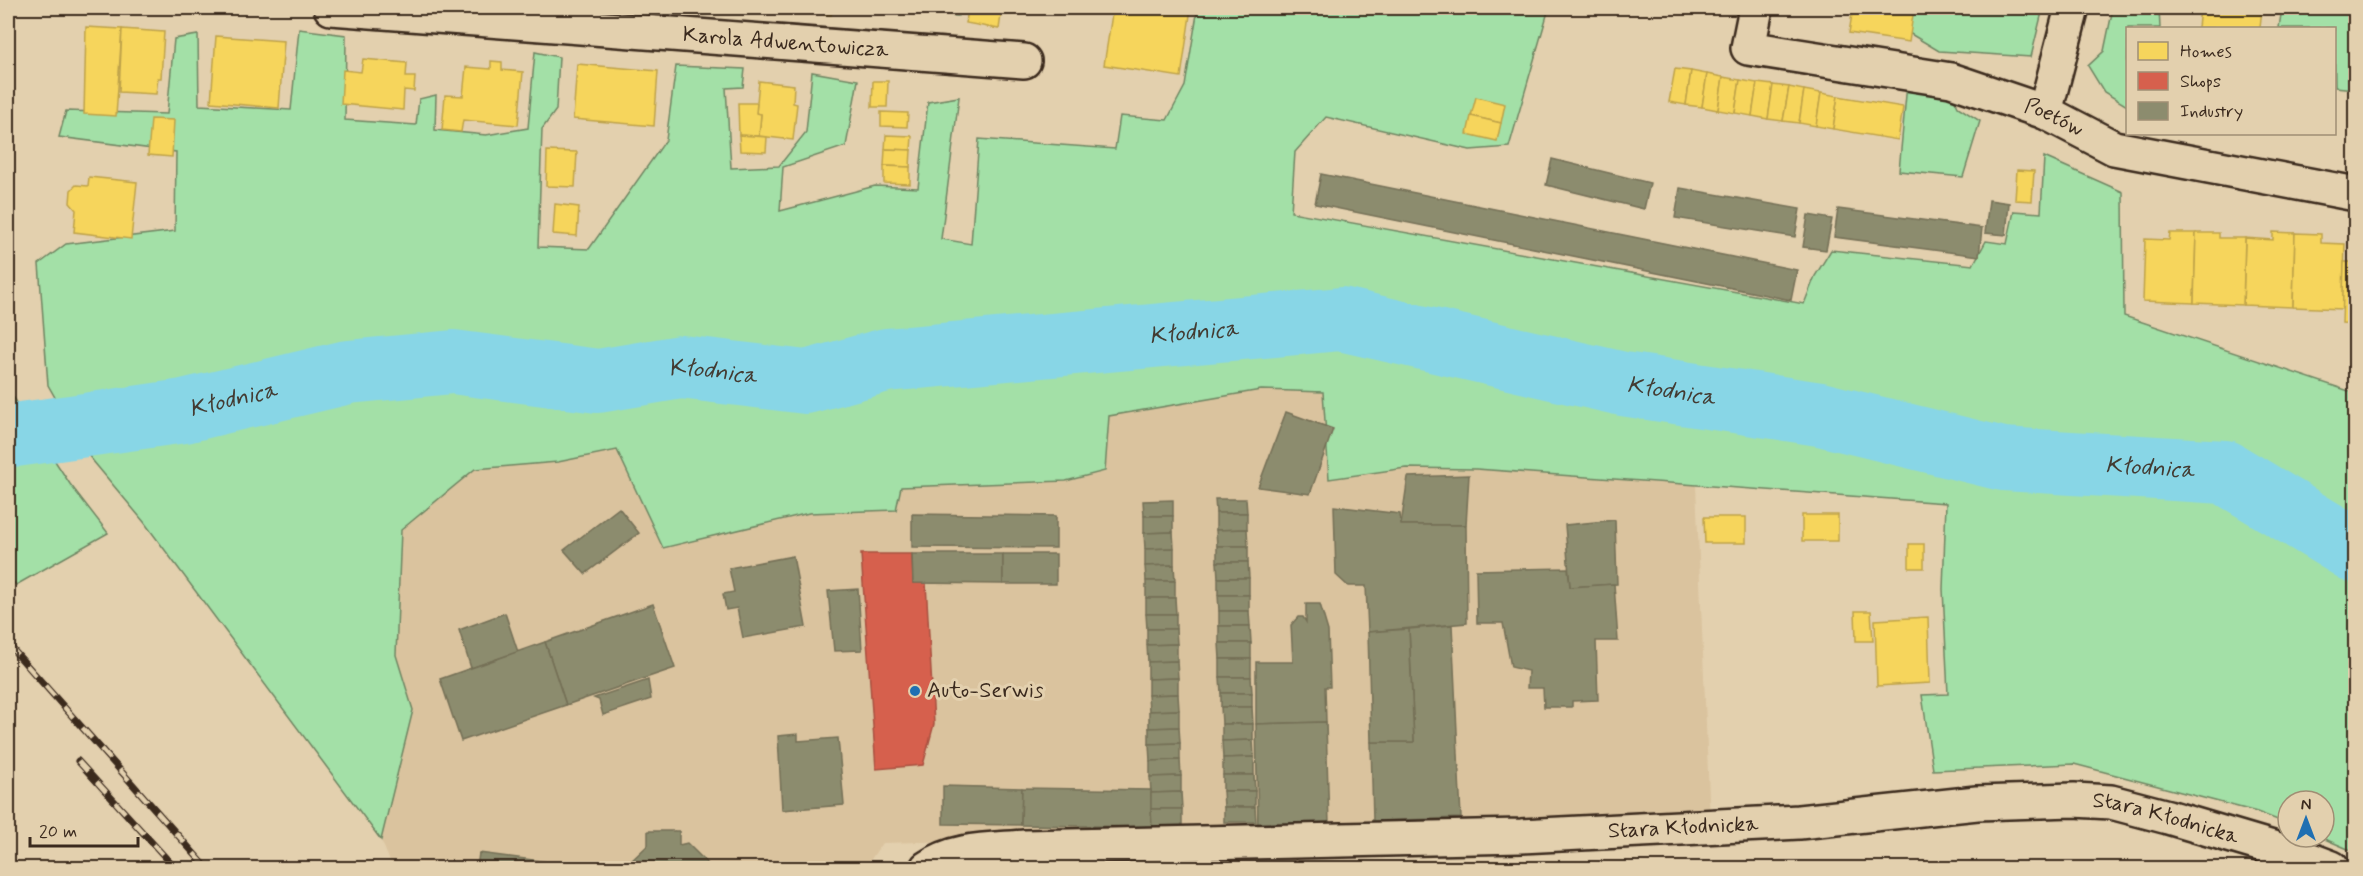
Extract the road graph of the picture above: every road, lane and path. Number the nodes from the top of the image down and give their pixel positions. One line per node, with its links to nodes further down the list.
1 (331, 8): 4 (street, Karola Adwentowicza)
2 (1756, 8): 5 (street, Poetów)
3 (2072, 8): 5 (street)
4 (1024, 61)
5 (2045, 112): 6 (street, Poetów)
6 (2355, 194)
7 (1027, 858): 8 (street, Stara Kłodnicka); 9 (street, Stara Kłodnicka)
8 (927, 868)
9 (2332, 868)

